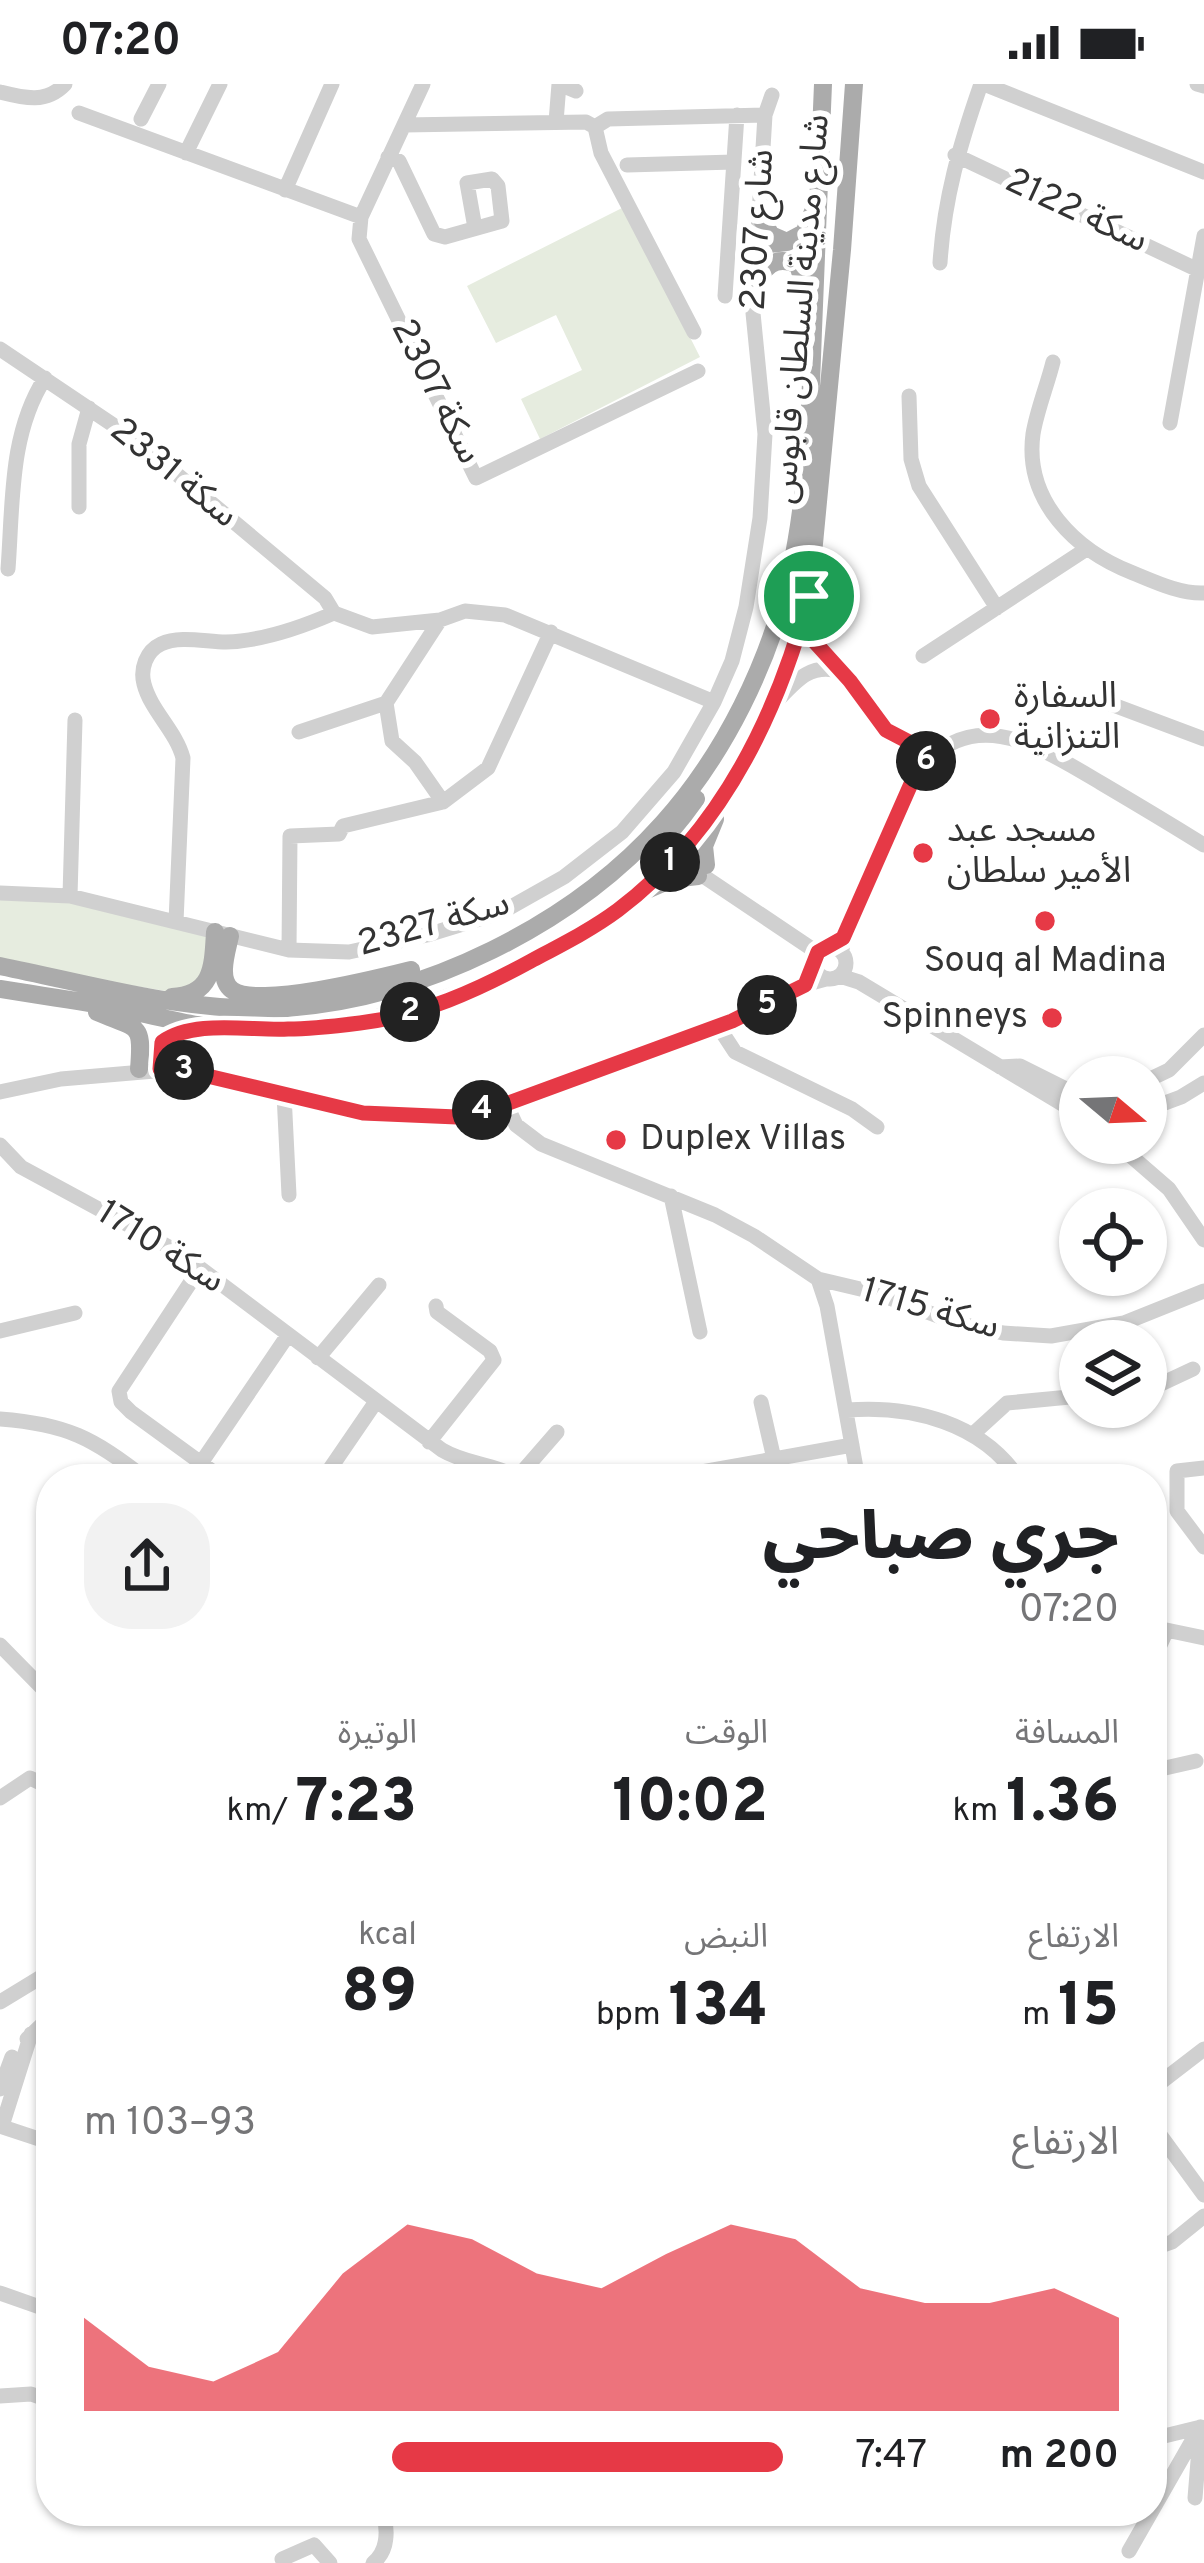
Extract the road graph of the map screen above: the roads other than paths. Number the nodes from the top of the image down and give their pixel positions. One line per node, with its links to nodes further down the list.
1 (65, 84): 10 (street)
2 (159, 84): 15 (street)
3 (220, 84): 19 (street)
4 (332, 84): 26 (street)
5 (423, 84): 17 (street)
6 (823, 84): 25 (main road, شارع مدينة السلطان قابوس)
7 (854, 84): 50 (main road, شارع مدينة السلطان قابوس)
8 (983, 84): 20 (street); 24 (street)
9 (565, 86): 16 (street)
10 (0, 92)
11 (772, 95): 14 (street)
12 (79, 113): 19 (street)
13 (737, 115): 14 (street, 2307 شارع); 18 (street, 2307 شارع); 22 (street)
14 (765, 115): 27 (street, 2307 شارع)
15 (141, 119)
16 (556, 122): 17 (street, 2307 شارع); 18 (street, 2307 شارع)
17 (404, 125): 21 (street)
18 (595, 127): 38 (street)
19 (186, 152): 26 (street)
20 (956, 155): 33 (street); 34 (street, سكة 2122)
21 (388, 157): 28 (street); 29 (street)
22 (734, 162): 23 (street); 36 (street)
23 (627, 165)
24 (1204, 172)
25 (821, 185): 31 (main road); 37 (main road, شارع مدينة السلطان قابوس)
26 (285, 190): 28 (street)
27 (758, 213): 31 (main road); 32 (street, 2307 شارع)
28 (361, 217): 41 (street, سكة 2307)
29 (475, 228)
30 (1204, 236): 34 (street, سكة 2122)
31 (787, 242): 32 (main road)
32 (754, 252): 35 (street, 2307 شارع)
33 (940, 263)
34 (1196, 269): 45 (street, سكة 2122)
35 (753, 289): 37 (main road); 59 (street, 2307 شارع)
36 (725, 296)
37 (813, 331): 52 (main road, شارع مدينة السلطان قابوس)
38 (694, 332)
39 (0, 349): 42 (street, سكة 2331)
40 (1053, 362): 47 (street)
41 (698, 371)
42 (45, 378): 44 (street, سكة 2331); 48 (street)
43 (909, 395): 51 (street)
44 (89, 408): 46 (street); 53 (street, سكة 2331)
45 (1170, 423)
46 (79, 507)
47 (1085, 550): 49 (street); 51 (street)
48 (8, 569)
49 (1204, 593)
50 (809, 596): 57 (street); 61 (main road, شارع مدينة السلطان قابوس)
51 (997, 608): 56 (street)
52 (779, 610): 69 (main road); 77 (main road, شارع مدينة السلطان قابوس)
53 (334, 613): 54 (street); 74 (street)
54 (440, 620): 55 (street); 60 (street)
55 (551, 632): 59 (street); 67 (street)
56 (923, 656)
57 (839, 671): 61 (street); 65 (street)
58 (1100, 700): 64 (street)
59 (714, 702): 76 (street, سكة 2327)
60 (386, 703): 63 (street); 67 (street)
61 (776, 703): 66 (main road, شارع مدينة السلطان قابوس)
62 (75, 720): 72 (street)
63 (299, 733)
64 (1204, 739)
65 (942, 746): 68 (street); 78 (street)
66 (728, 790): 69 (main road, شارع مدينة السلطان قابوس); 70 (main road)
67 (442, 802): 76 (street)
68 (1204, 845)
69 (676, 849): 70 (street); 73 (main road, شارع مدينة السلطان قابوس); 83 (main road)
70 (702, 871): 73 (main road); 78 (street)
71 (0, 893): 72 (street, سكة 2327)
72 (70, 896): 74 (street, سكة 2327)
73 (629, 901): 85 (main road, شارع مدينة السلطان قابوس)
74 (176, 922): 75 (street, سكة 2327)
75 (223, 934): 76 (street, سكة 2327); 77 (main road); 81 (main road)
76 (289, 950)
77 (480, 954): 83 (main road, شارع مدينة السلطان قابوس)
78 (833, 959): 84 (street); 87 (street)
79 (0, 966): 81 (main road, شارع مدينة السلطان قابوس)
80 (0, 989): 82 (main road, شارع مدينة السلطان قابوس)
81 (147, 997): 83 (main road, شارع مدينة السلطان قابوس)
82 (71, 1001): 85 (main road, شارع مدينة السلطان قابوس); 88 (main road)
83 (285, 1008)
84 (718, 1026): 96 (street); 97 (street)
85 (224, 1029): 88 (main road)
86 (1201, 1038): 89 (street)
87 (1004, 1066): 91 (street); 94 (street)
88 (149, 1069): 92 (street); 93 (street)
89 (1167, 1071)
90 (1204, 1082): 95 (street)
91 (1059, 1085)
92 (0, 1092)
93 (284, 1094): 96 (street); 100 (street)
94 (1059, 1100)
95 (1167, 1102)
96 (506, 1104): 101 (street, سكة 1715)
97 (877, 1126)
98 (0, 1144): 103 (street, سكة 1710)
99 (1140, 1164): 102 (street)
100 (289, 1195)
101 (671, 1196): 104 (street, سكة 1715); 110 (street)
102 (1204, 1240)
103 (200, 1268): 111 (street, سكة 1710); 126 (street)
104 (818, 1279): 106 (street, سكة 1715); 118 (street)
105 (379, 1285): 112 (street)
106 (1204, 1292)
107 (436, 1306): 122 (street)
108 (75, 1313): 109 (street)
109 (0, 1331)
110 (700, 1332)
111 (288, 1335): 112 (street, سكة 1710); 126 (street)
112 (318, 1358): 117 (street, سكة 1710)
113 (1193, 1369): 114 (street)
114 (1167, 1383)
115 (1059, 1398): 121 (street)
116 (761, 1402): 124 (street)
117 (375, 1403): 122 (street, سكة 1710); 128 (street)
118 (847, 1411): 121 (street); 123 (street)
119 (0, 1419): 127 (street)
120 (557, 1432): 131 (street, سكة 1710)
121 (973, 1434): 134 (street)
122 (429, 1442): 125 (street, سكة 1710)
123 (852, 1445): 124 (street); 133 (street)
124 (774, 1459): 132 (street)
125 (459, 1461): 129 (street); 130 (street, سكة 1710)
126 (200, 1463)
127 (124, 1464)
128 (333, 1464)
129 (459, 1464)
130 (484, 1464)
131 (530, 1464)
132 (746, 1464)
133 (855, 1464)
134 (1009, 1464)
135 (1204, 1468): 136 (street)
136 (1204, 1547)
137 (1167, 1631): 138 (street)
138 (1204, 1638)
139 (0, 1646): 140 (street)
140 (36, 1681)
141 (1196, 1761): 142 (street)
142 (1167, 1768)
143 (36, 1781): 144 (street)
144 (0, 1798)
145 (36, 1980): 146 (street)
146 (1, 2000)
147 (36, 2030): 148 (street)
148 (31, 2034): 151 (street); 152 (street)
149 (1204, 2049): 150 (street)
150 (1167, 2077)
151 (0, 2089)
152 (1, 2126): 153 (street)
153 (36, 2139)
154 (1167, 2144): 155 (street)
155 (1204, 2195)
156 (1204, 2216): 157 (street)
157 (1167, 2244)
158 (0, 2293): 159 (street)
159 (36, 2306)
160 (0, 2396): 161 (street)
161 (36, 2396)
162 (1202, 2427): 163 (street); 164 (street); 165 (street)
163 (1167, 2435)
164 (1167, 2486)
165 (1196, 2498)
166 (387, 2526): 171 (street)
167 (1144, 2526): 168 (street)
168 (1129, 2551)
169 (282, 2559): 170 (street)
170 (330, 2563)
171 (373, 2563)

